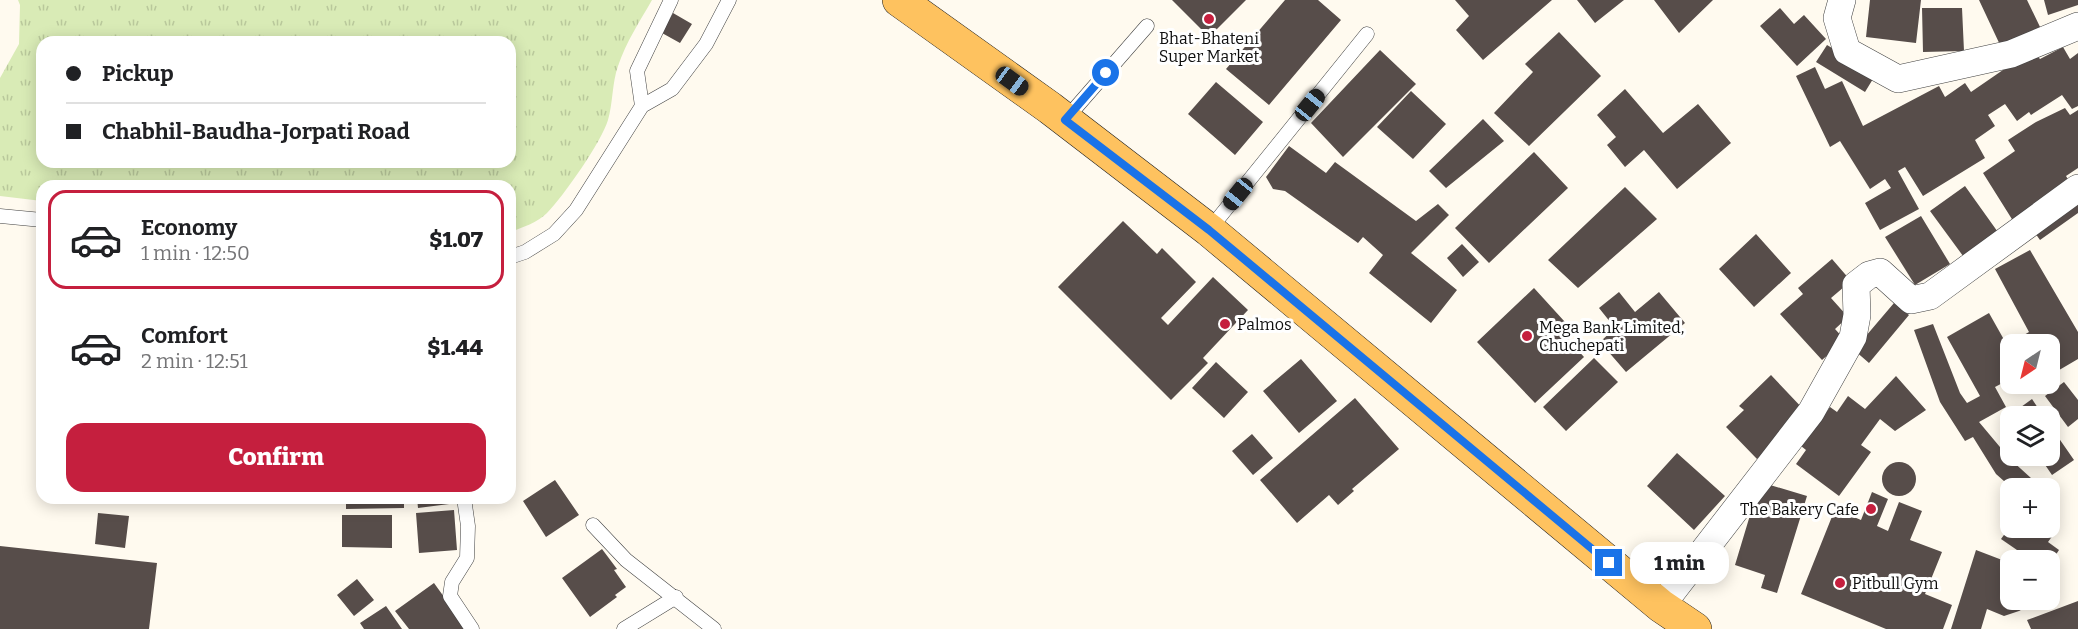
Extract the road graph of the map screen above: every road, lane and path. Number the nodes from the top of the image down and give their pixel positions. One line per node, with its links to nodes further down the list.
1 (671, 0): 8 (lane)
2 (729, 0): 8 (lane)
3 (899, 0): 9 (main road)
4 (1842, 0): 6 (street)
5 (1147, 26): 9 (lane)
6 (2078, 26)
7 (1367, 34): 13 (lane)
8 (642, 106): 14 (lane)
9 (1065, 120): 13 (main road)
10 (2078, 188): 18 (street)
11 (0, 216): 12 (lane)
12 (36, 219)
13 (1209, 230): 18 (main road)
14 (516, 255)
15 (465, 504): 19 (lane)
16 (593, 525): 17 (lane)
17 (676, 597): 20 (lane); 21 (lane)
18 (1661, 606): 22 (main road)
19 (472, 629)
20 (624, 629)
21 (714, 629)
22 (1695, 629)

